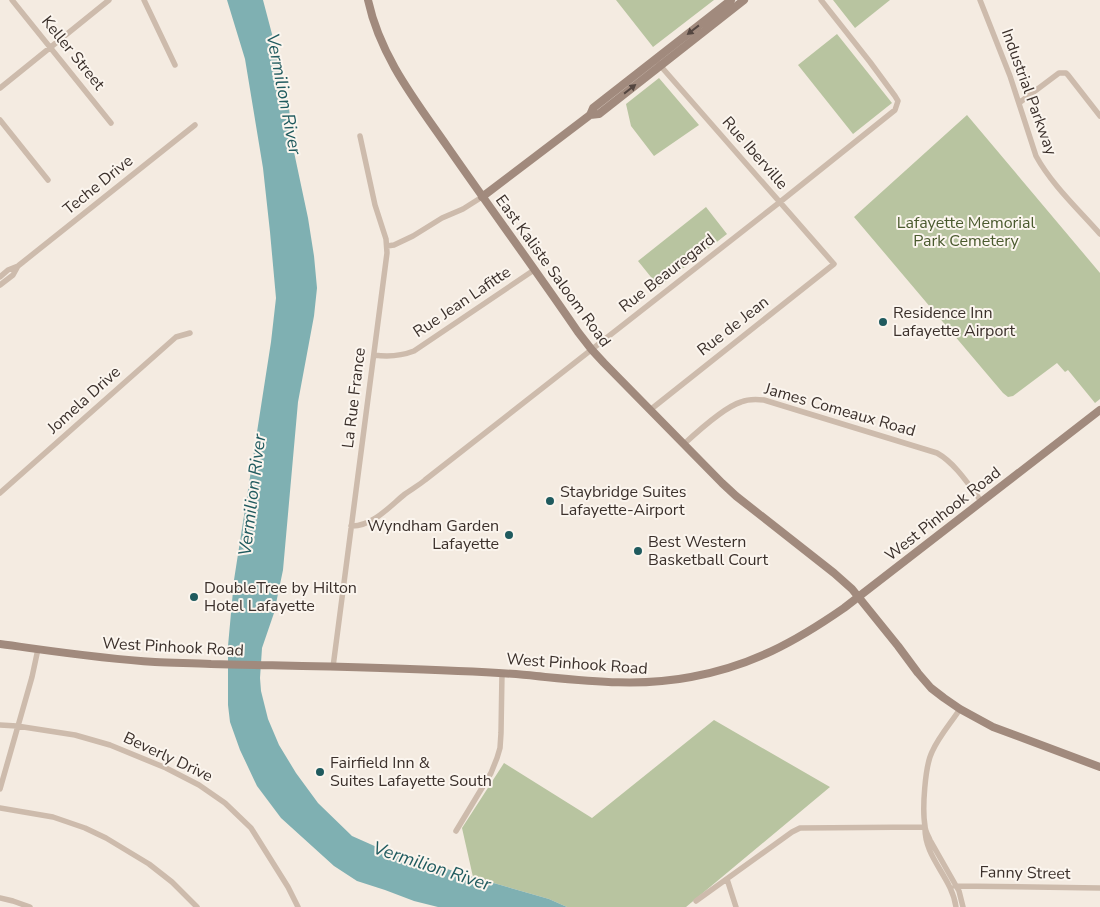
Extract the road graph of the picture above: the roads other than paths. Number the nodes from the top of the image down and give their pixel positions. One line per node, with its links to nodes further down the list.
1 (12, 0): 9 (street, Keller Street)
2 (110, 0): 9 (street)
3 (144, 0): 11 (street)
4 (368, 0): 22 (main road, East Kaliste Saloom Road)
5 (731, 0): 10 (main road, one-way to 10)
6 (744, 0): 12 (main road)
7 (821, 0): 23 (street, Rue Beauregard)
8 (980, 0): 14 (street, Industrial Parkway)
9 (50, 47): 13 (street); 18 (street, Keller Street)
10 (655, 59): 12 (street, Rue Iberville); 15 (main road)
11 (175, 66)
12 (661, 66): 15 (main road, one-way to 12); 23 (street, Rue Iberville)
13 (0, 88)
14 (1019, 103): 16 (street); 24 (street, Industrial Parkway)
15 (590, 115): 22 (main road)
16 (1100, 116)
17 (0, 120): 21 (street)
18 (112, 123)
19 (195, 124): 27 (street, Teche Drive)
20 (360, 136): 25 (street, La Rue France)
21 (48, 180)
22 (482, 197): 25 (street); 28 (main road, East Kaliste Saloom Road)
23 (780, 202): 26 (street, Rue Iberville); 32 (street, Rue Beauregard)
24 (1100, 234)
25 (387, 246): 33 (street, La Rue France)
26 (834, 264): 34 (street, Rue de Jean)
27 (18, 266): 29 (street, Teche Drive); 30 (street, Teche Drive)
28 (534, 270): 32 (main road, East Kaliste Saloom Road); 33 (street, Rue Jean Lafitte)
29 (0, 277)
30 (0, 285)
31 (190, 333): 37 (street, Jomela Drive)
32 (592, 350): 34 (main road, East Kaliste Saloom Road); 39 (street, Rue Beauregard)
33 (374, 355): 39 (street, La Rue France)
34 (650, 410): 36 (main road, East Kaliste Saloom Road)
35 (1100, 410): 38 (main road, West Pinhook Road)
36 (684, 444): 38 (street, James Comeaux Road); 40 (main road, East Kaliste Saloom Road)
37 (0, 493)
38 (981, 501): 40 (main road, West Pinhook Road)
39 (351, 526): 43 (street, La Rue France)
40 (859, 597): 44 (main road, West Pinhook Road); 45 (main road, East Kaliste Saloom Road)
41 (0, 644): 42 (main road, West Pinhook Road)
42 (38, 649): 43 (main road, West Pinhook Road); 47 (street)
43 (333, 667): 44 (main road, West Pinhook Road)
44 (502, 673): 52 (street)
45 (960, 709): 48 (main road, East Kaliste Saloom Road); 51 (street)
46 (0, 725): 47 (street, Beverly Drive)
47 (17, 726): 49 (street); 60 (street, Beverly Drive)
48 (1100, 767)
49 (0, 789)
50 (0, 808): 59 (street)
51 (925, 827): 53 (street); 54 (street)
52 (456, 831)
53 (727, 878): 57 (street); 61 (street)
54 (953, 886): 55 (street, Fanny Street); 62 (street); 63 (street)
55 (1100, 888)
56 (0, 898): 58 (street)
57 (696, 901)
58 (30, 907)
59 (197, 907)
60 (298, 907)
61 (736, 907)
62 (956, 907)
63 (963, 907)

